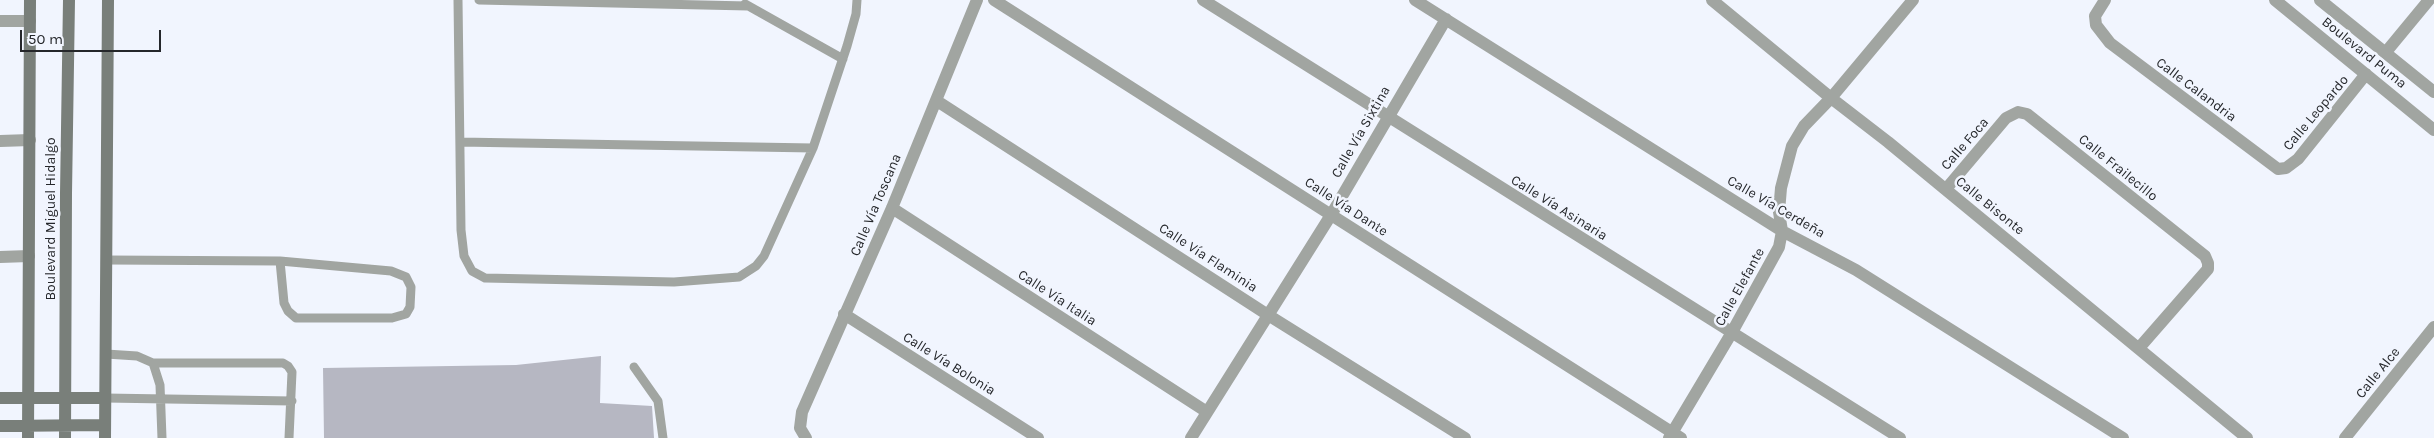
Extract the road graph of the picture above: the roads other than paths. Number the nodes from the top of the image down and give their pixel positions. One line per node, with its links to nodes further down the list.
1 (30, 0): 21 (main road)
2 (69, 0): 54 (main road, Boulevard Miguel Hidalgo)
3 (108, 0): 42 (main road)
4 (458, 0): 33 (lane)
5 (479, 0): 18 (lane)
6 (737, 0): 18 (lane)
7 (857, 0): 23 (lane)
8 (977, 0): 27 (street, Calle Vía Toscana)
9 (994, 0): 38 (street, Calle Vía Dante)
10 (1203, 0): 28 (street, Calle Vía Asinaria)
11 (1415, 0): 19 (street, Calle Vía Cerdeña)
12 (1712, 0): 26 (street, Calle Bisonte)
13 (1912, 0): 26 (street, Calle Elefante)
14 (2105, 0): 35 (street, Calle Calandria)
15 (2275, 0): 24 (street, Boulevard Puma)
16 (2320, 0): 22 (street, Boulevard Puma)
17 (2429, 0): 22 (street)
18 (748, 6): 23 (lane)
19 (1446, 19): 28 (street, Calle Vía Sixtina); 39 (street, Calle Vía Cerdeña)
20 (0, 21): 21 (street)
21 (30, 21): 31 (main road)
22 (2386, 52): 25 (street, Boulevard Puma)
23 (843, 59): 34 (lane)
24 (2366, 74): 30 (street, Boulevard Puma); 35 (street, Calle Leopardo)
25 (2434, 92)
26 (1831, 98): 36 (street, Calle Bisonte); 39 (street, Calle Elefante)
27 (937, 101): 37 (street, Calle Vía Toscana); 45 (street, Calle Vía Flaminia)
28 (1387, 117): 38 (street, Calle Vía Sixtina); 47 (street, Calle Vía Asinaria)
29 (2006, 118): 36 (street, Calle Foca); 48 (street, Calle Frailecillo)
30 (2434, 130)
31 (30, 140): 32 (street); 40 (main road)
32 (0, 141)
33 (460, 142): 34 (lane); 34 (lane)
34 (813, 148)
35 (2286, 168)
36 (1946, 189): 48 (street, Calle Bisonte)
37 (892, 208): 44 (street, Calle Vía Toscana); 58 (street, Calle Vía Italia)
38 (1331, 215): 45 (street, Calle Vía Sixtina); 63 (street, Calle Vía Dante)
39 (1782, 231): 47 (street, Calle Elefante); 72 (street, Calle Vía Cerdeña)
40 (29, 256): 41 (street); 52 (main road)
41 (0, 257)
42 (107, 260): 43 (lane); 49 (main road)
43 (280, 261): 43 (lane)
44 (844, 314): 67 (street, Calle Vía Toscana); 68 (street, Calle Vía Bolonia)
45 (1268, 315): 58 (street, Calle Vía Sixtina); 70 (street, Calle Vía Flaminia)
46 (2434, 327): 74 (street, Calle Alce)
47 (1731, 334): 63 (street, Calle Elefante); 71 (street, Calle Vía Asinaria)
48 (2139, 348): 73 (street, Calle Bisonte)
49 (106, 354): 50 (lane); 55 (main road)
50 (153, 363): 56 (lane); 57 (lane)
51 (634, 367): 66 (lane)
52 (28, 397): 53 (main road); 54 (main road); 60 (main road)
53 (0, 398)
54 (65, 398): 55 (main road); 61 (main road, Boulevard Miguel Hidalgo)
55 (105, 398): 56 (lane); 62 (main road)
56 (161, 399): 57 (lane); 64 (lane)
57 (292, 401): 65 (lane)
58 (1207, 412): 69 (street, Calle Vía Sixtina)
59 (0, 426): 60 (main road)
60 (28, 432): 61 (main road)
61 (65, 432): 62 (main road)
62 (105, 432)
63 (1674, 436)
64 (162, 438)
65 (290, 438)
66 (663, 438)
67 (806, 438)
68 (1038, 438)
69 (1191, 438)
70 (1465, 438)
71 (1900, 438)
72 (2123, 438)
73 (2247, 438)
74 (2344, 438)

